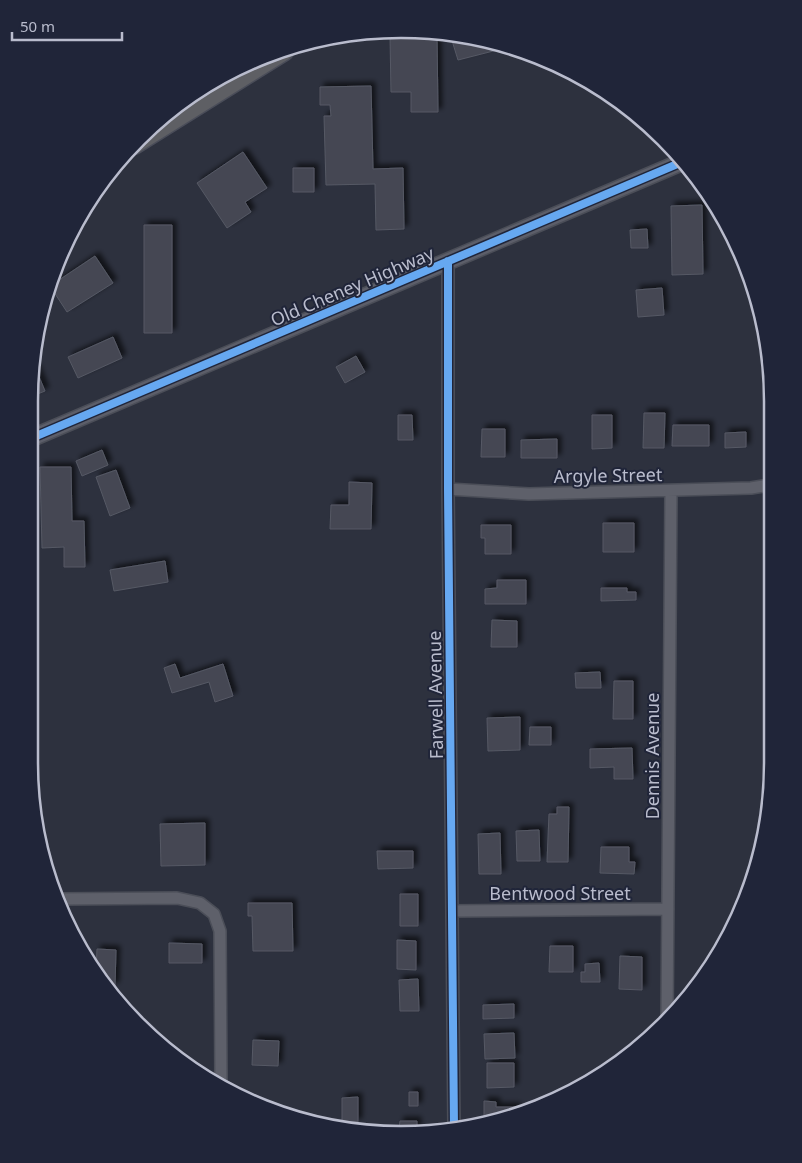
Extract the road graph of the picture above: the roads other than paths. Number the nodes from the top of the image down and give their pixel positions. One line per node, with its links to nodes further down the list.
1 (250, 70): 2 (highway)
2 (173, 118)
3 (677, 164): 4 (street, Old Cheney Highway)
4 (448, 261): 5 (street, Old Cheney Highway); 7 (street, Farwell Avenue)
5 (38, 435)
6 (764, 486): 8 (street, Argyle Street)
7 (448, 489): 8 (street, Argyle Street); 11 (street, Farwell Avenue)
8 (671, 491): 10 (street, Dennis Avenue)
9 (64, 899): 13 (street)
10 (668, 910): 11 (street, Bentwood Street); 12 (street, Dennis Avenue)
11 (452, 911): 14 (street, Farwell Avenue)
12 (667, 1009)
13 (221, 1078)
14 (454, 1121)

